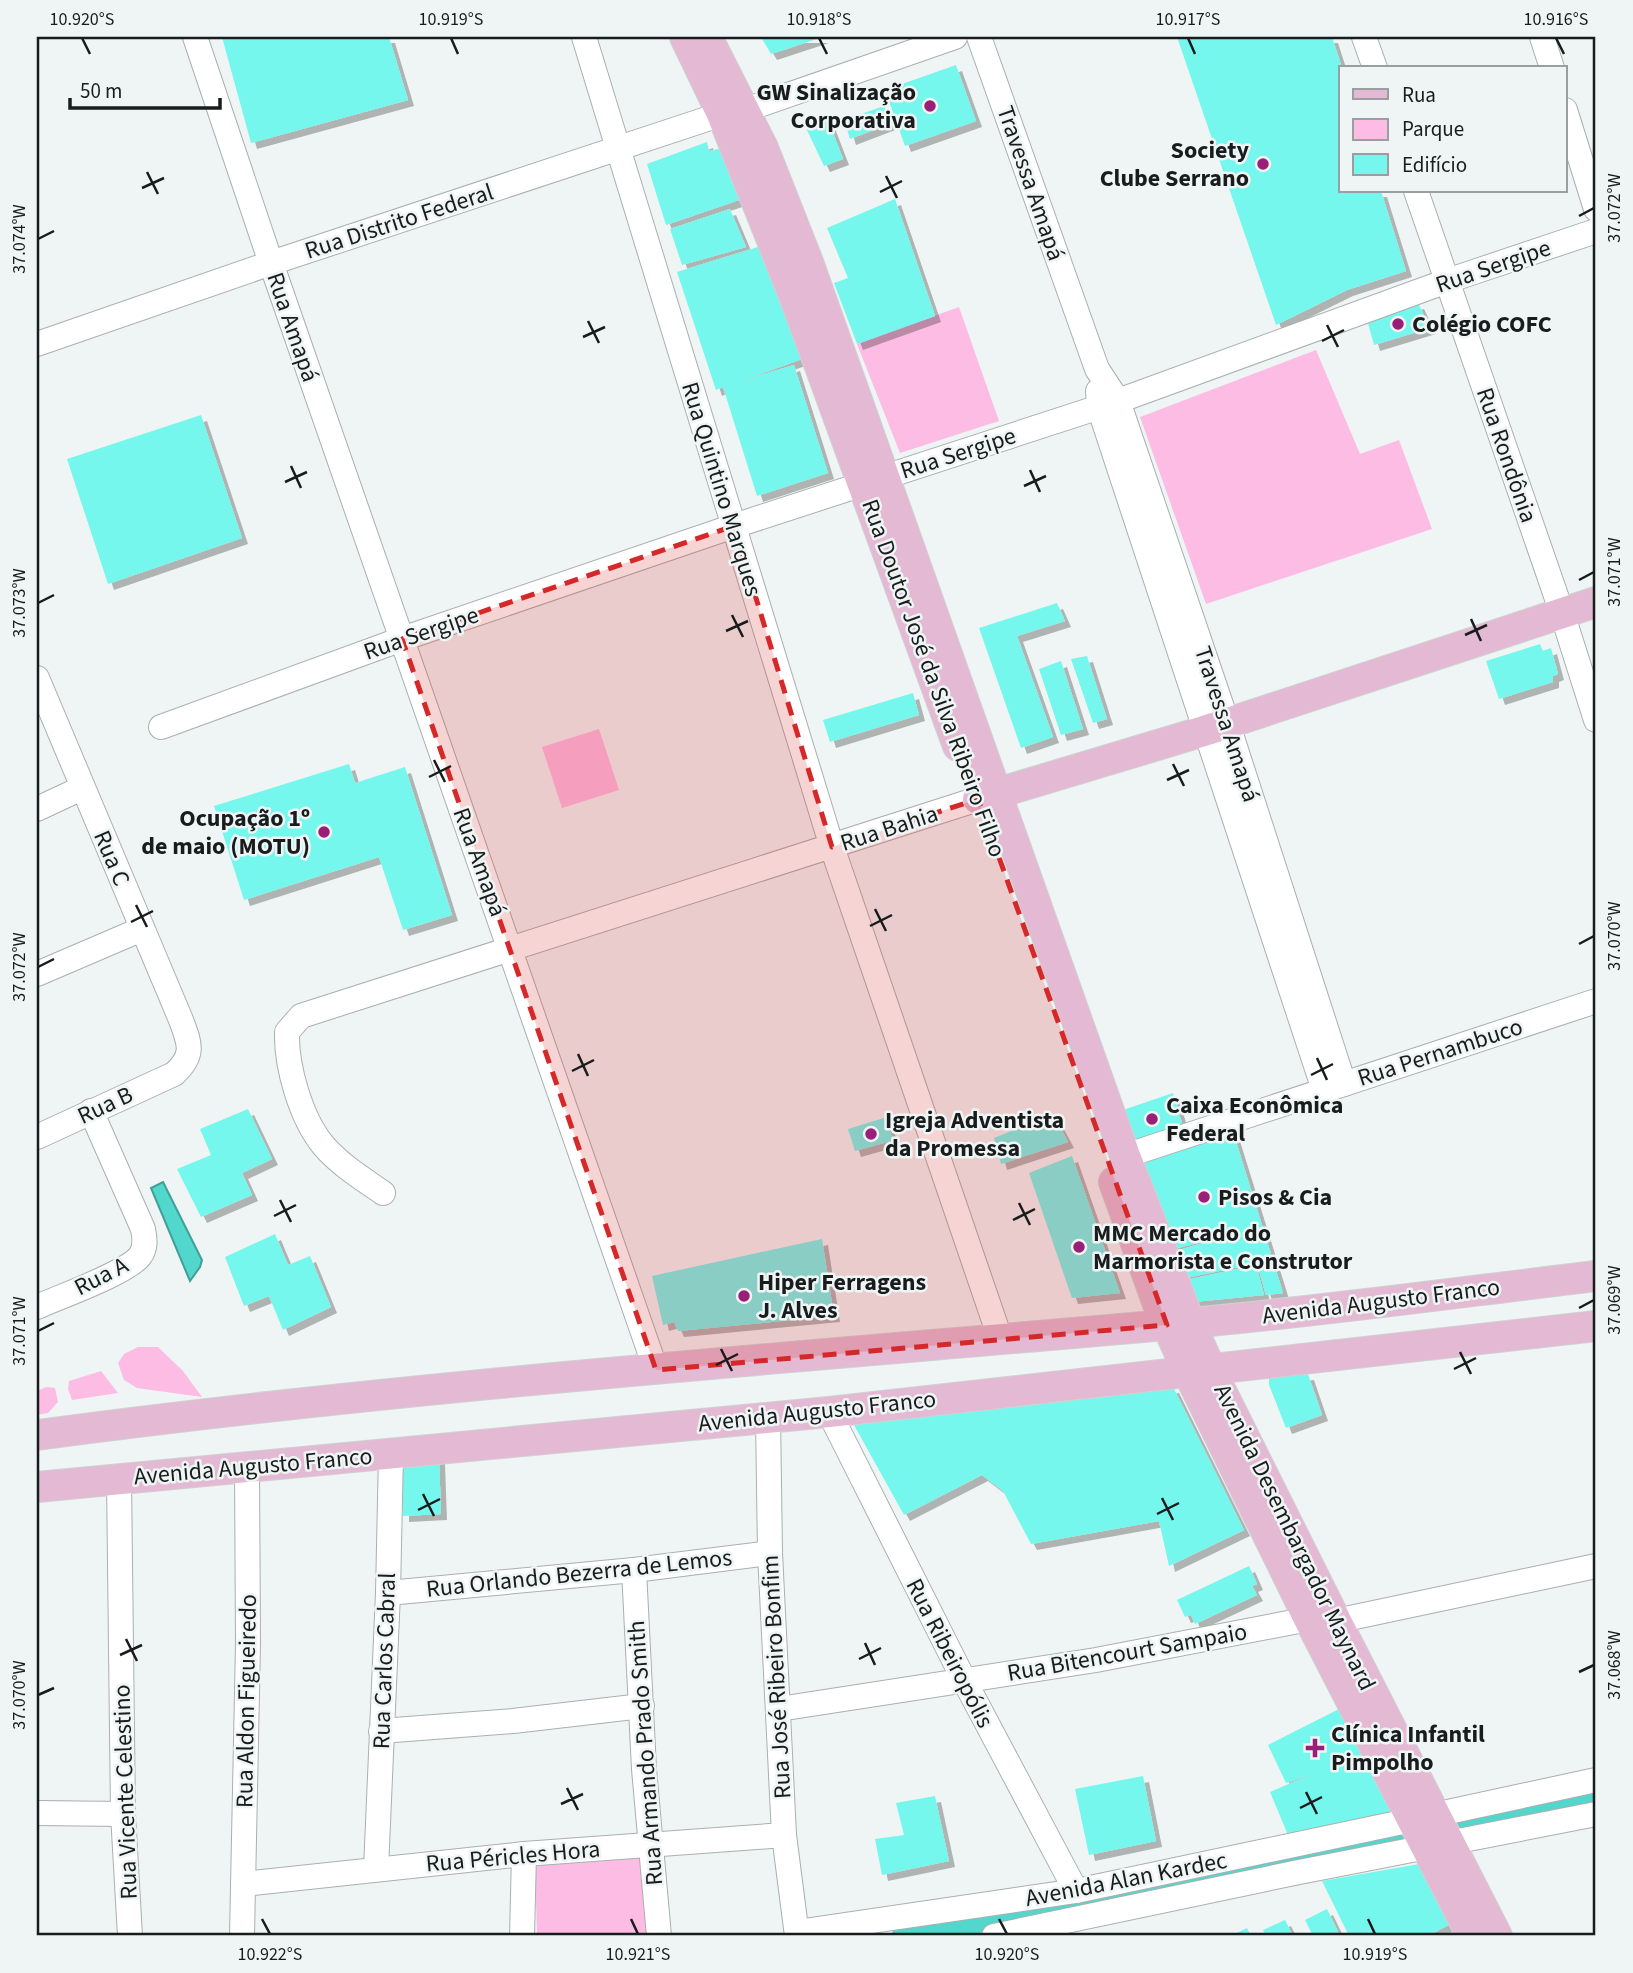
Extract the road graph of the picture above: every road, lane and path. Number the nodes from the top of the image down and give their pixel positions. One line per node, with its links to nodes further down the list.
1 (195, 37): 17 (street, Rua Amapá)
2 (584, 37): 13 (street, Rua Quintino Marques)
3 (685, 37): 11 (main road, Rua Doutor José da Silva Ribeiro Filho)
4 (707, 37): 11 (main road, Rua Doutor José da Silva Ribeiro Filho)
5 (955, 37): 11 (street, Rua Distrito Federal)
6 (979, 37): 20 (street, Travessa Amapá)
7 (1364, 37): 9 (street)
8 (1542, 37): 10 (street)
9 (1374, 66)
10 (1551, 66)
11 (734, 112): 13 (street, Rua Distrito Federal); 21 (main road, Rua Doutor José da Silva Ribeiro Filho)
12 (1566, 113): 15 (street)
13 (619, 149): 17 (street, Rua Distrito Federal); 22 (street, Rua Quintino Marques)
14 (1416, 192): 18 (street, Rua Rondônia)
15 (1596, 209)
16 (1596, 231): 18 (street, Rua Sergipe)
17 (271, 263): 19 (street, Rua Distrito Federal); 25 (street, Rua Amapá)
18 (1447, 281): 20 (street, Rua Sergipe); 24 (street, Rua Rondônia)
19 (37, 344)
20 (1108, 404): 21 (street, Rua Sergipe); 29 (street, Travessa Amapá)
21 (875, 481): 22 (street, Rua Sergipe); 31 (main road, Rua Doutor José da Silva Ribeiro Filho)
22 (734, 526): 25 (street, Rua Sergipe); 33 (street, Rua Quintino Marques)
23 (1596, 602): 24 (main road, Rua Bahia)
24 (1562, 613): 27 (street, Rua Rondônia); 29 (main road, Rua Bahia)
25 (402, 639): 28 (street, Rua Sergipe); 35 (street, Rua Amapá)
26 (37, 678): 30 (street, Rua C)
27 (1596, 720)
28 (161, 727)
29 (1215, 727): 31 (main road, Rua Bahia); 39 (street, Travessa Amapá)
30 (82, 789): 32 (street); 34 (street, Rua C)
31 (987, 795): 33 (street, Rua Bahia); 42 (main road, Rua Doutor José da Silva Ribeiro Filho); 46 (main road, Rua Doutor José da Silva Ribeiro Filho)
32 (37, 808)
33 (832, 847): 35 (street, Rua Bahia); 48 (street, Rua Quintino Marques)
34 (142, 929): 36 (street); 38 (street, Rua C)
35 (510, 948): 43 (street, Rua Bahia); 50 (street, Rua Amapá)
36 (37, 974)
37 (1596, 1001): 39 (street, Rua Pernambuco)
38 (174, 1074): 40 (street, Rua B)
39 (1334, 1087): 42 (street, Rua Pernambuco)
40 (91, 1111): 41 (street, Rua B); 45 (street, Rua A)
41 (37, 1137)
42 (1125, 1156): 46 (main road, Rua Doutor José da Silva Ribeiro Filho)
43 (383, 1193)
44 (1596, 1276): 46 (main road, Avenida Augusto Franco)
45 (37, 1307)
46 (1178, 1324): 48 (main road, Avenida Augusto Franco); 49 (main road, Avenida Desembargador Maynard)
47 (1596, 1326): 49 (main road, Avenida Augusto Franco)
48 (1000, 1338): 50 (main road, Avenida Augusto Franco)
49 (1199, 1369): 51 (main road, Avenida Augusto Franco); 62 (main road, Avenida Desembargador Maynard)
50 (656, 1370): 53 (main road, Avenida Augusto Franco)
51 (829, 1412): 52 (main road, Avenida Augusto Franco); 63 (street, Rua Ribeiropólis)
52 (768, 1416): 54 (main road, Avenida Augusto Franco); 58 (street, Rua José Ribeiro Bonfim)
53 (37, 1435)
54 (391, 1453): 55 (main road, Avenida Augusto Franco); 61 (street, Rua Carlos Cabral)
55 (247, 1467): 56 (main road, Avenida Augusto Franco); 77 (street, Rua Aldon Figueiredo)
56 (119, 1479): 57 (main road, Avenida Augusto Franco); 69 (street, Rua Vicente Celestino)
57 (37, 1487)
58 (770, 1553): 60 (street, Rua Orlando Bezerra de Lemos); 65 (street, Rua José Ribeiro Bonfim)
59 (1596, 1566): 62 (street, Rua Bitencourt Sampaio)
60 (634, 1570): 61 (street, Rua Orlando Bezerra de Lemos); 64 (street, Rua Armando Prado Smith)
61 (388, 1593): 66 (street, Rua Carlos Cabral)
62 (1322, 1620): 63 (street, Rua Bitencourt Sampaio); 71 (main road, Avenida Desembargador Maynard)
63 (964, 1680): 65 (street, Rua Bitencourt Sampaio); 78 (street, Rua Ribeiropólis)
64 (642, 1706): 66 (street); 73 (street, Rua Armando Prado Smith)
65 (779, 1709): 72 (street, Rua José Ribeiro Bonfim)
66 (381, 1731): 76 (street, Rua Carlos Cabral)
67 (1596, 1780): 71 (street, Avenida Alan Kardec)
68 (37, 1813): 69 (street)
69 (122, 1814): 81 (street, Rua Vicente Celestino)
70 (1596, 1814): 74 (street, Avenida Alan Kardec)
71 (1423, 1818): 74 (main road, Avenida Desembargador Maynard); 78 (street, Avenida Alan Kardec)
72 (784, 1835): 73 (street, Rua Péricles Hora); 80 (street, Rua José Ribeiro Bonfim)
73 (650, 1843): 75 (street, Rua Péricles Hora); 84 (street, Rua Armando Prado Smith)
74 (1437, 1845): 79 (street, Avenida Alan Kardec); 86 (main road, Avenida Desembargador Maynard); 87 (main road, Avenida Desembargador Maynard)
75 (524, 1854): 76 (street, Rua Péricles Hora); 83 (street)
76 (376, 1869): 77 (street, Rua Péricles Hora)
77 (243, 1884): 82 (street, Rua Aldon Figueiredo)
78 (1076, 1891): 80 (street, Avenida Alan Kardec)
79 (1090, 1927): 85 (street, Avenida Alan Kardec)
80 (797, 1934)
81 (130, 1936)
82 (243, 1936)
83 (522, 1936)
84 (659, 1936)
85 (994, 1936)
86 (1472, 1936)
87 (1497, 1936)

